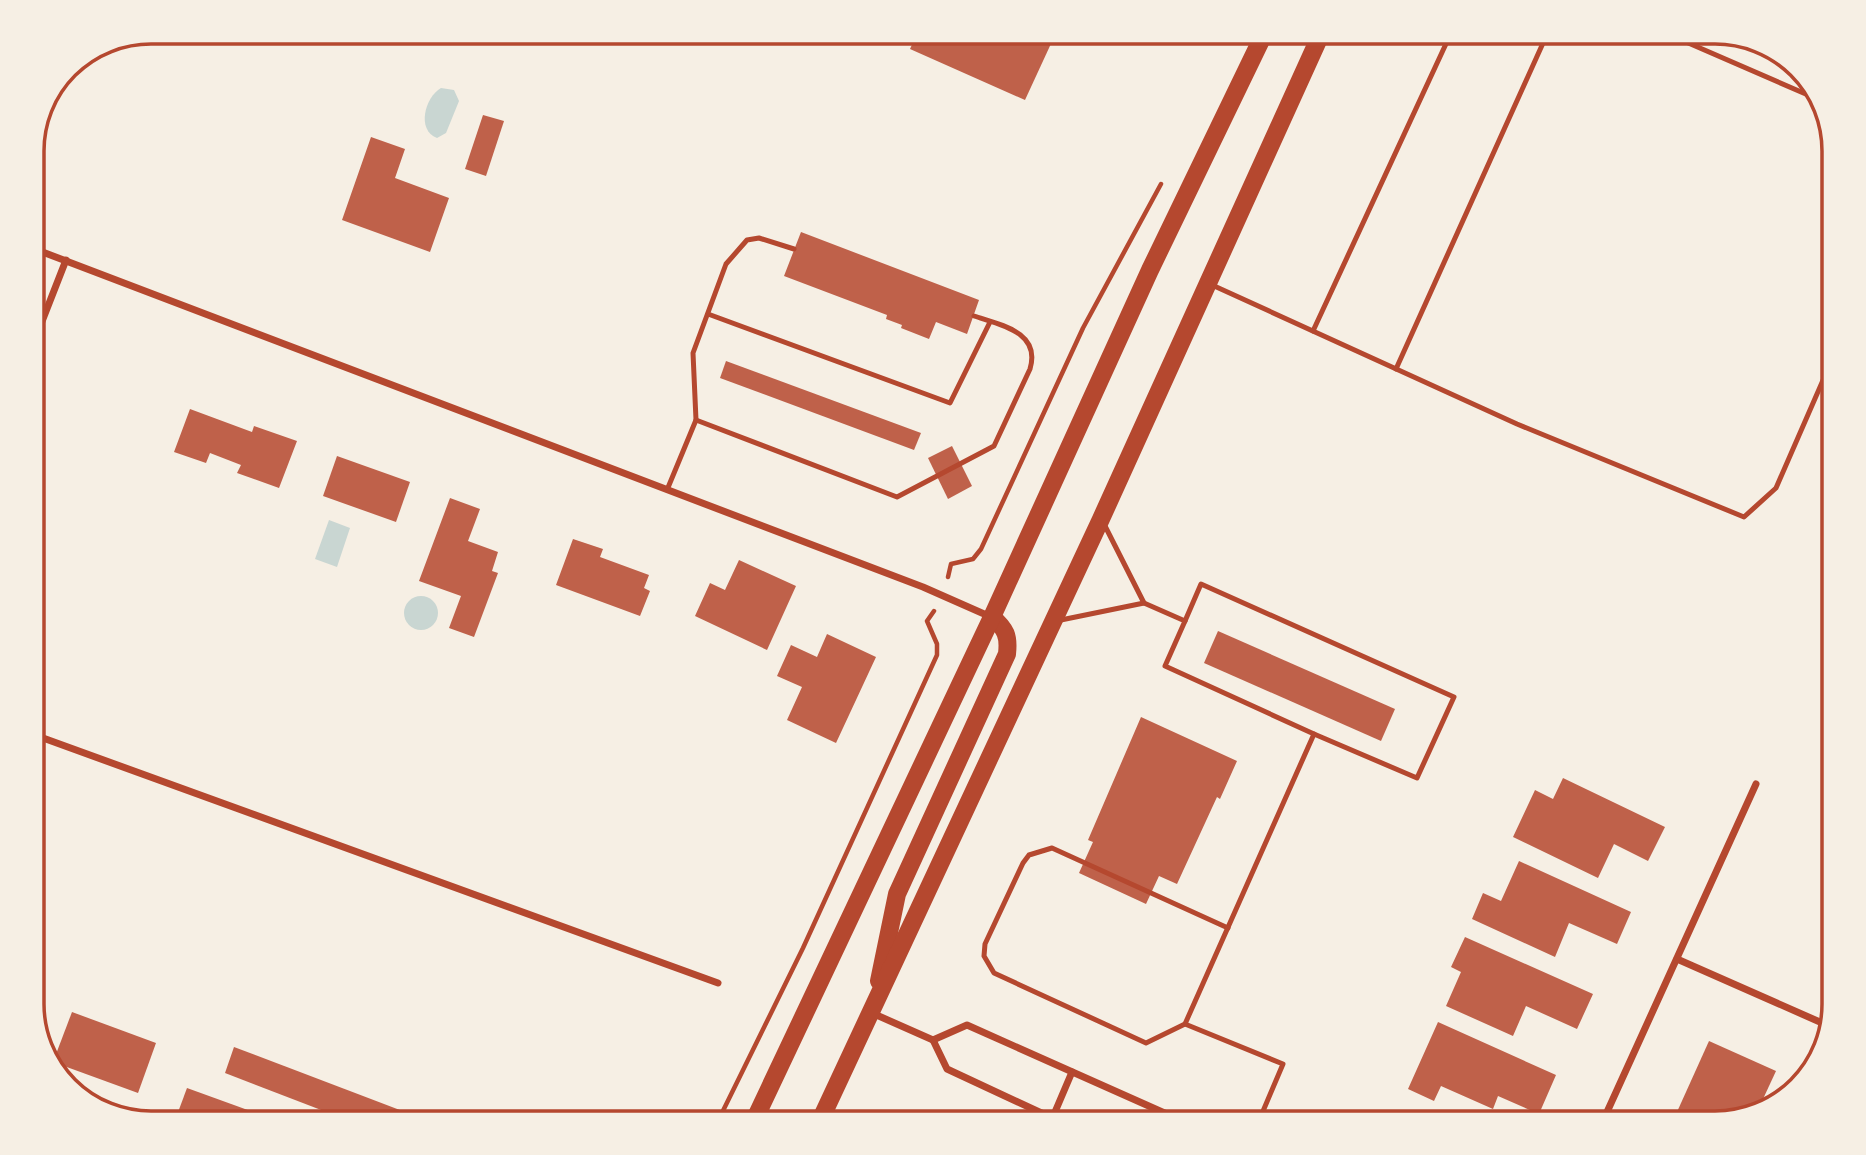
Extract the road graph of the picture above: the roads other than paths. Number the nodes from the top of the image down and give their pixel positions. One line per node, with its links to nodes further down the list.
1 (1259, 44): 22 (main road)
2 (1317, 44): 10 (main road)
3 (1446, 44): 15 (lane)
4 (1543, 44): 16 (lane)
5 (1691, 44): 6 (lane)
6 (1806, 94)
7 (794, 249): 11 (lane)
8 (44, 252): 9 (street)
9 (66, 260): 12 (street); 19 (street)
10 (1209, 284): 15 (lane); 20 (main road)
11 (708, 314): 14 (lane); 18 (lane)
12 (44, 316)
13 (974, 316): 14 (lane)
14 (990, 322): 18 (lane)
15 (1313, 331): 16 (lane)
16 (1396, 369): 17 (lane)
17 (1822, 383)
18 (696, 421): 19 (lane)
19 (667, 490): 22 (street)
20 (1101, 519): 21 (lane); 24 (main road)
21 (1144, 603): 23 (lane); 24 (lane)
22 (992, 617): 31 (main road); 36 (main road)
23 (1185, 621): 25 (lane); 25 (lane)
24 (1053, 622): 31 (main road)
25 (1314, 734): 28 (lane)
26 (44, 738): 30 (street)
27 (1756, 784): 29 (street)
28 (1228, 928): 33 (lane); 33 (lane)
29 (1676, 959): 32 (street); 42 (street)
30 (718, 983)
31 (873, 1013): 34 (street); 37 (main road)
32 (1820, 1022)
33 (1185, 1024): 41 (lane)
34 (933, 1040): 35 (street); 38 (street)
35 (1072, 1072): 39 (street); 40 (street)
36 (758, 1111)
37 (825, 1111)
38 (1035, 1111)
39 (1055, 1111)
40 (1158, 1111)
41 (1264, 1111)
42 (1608, 1111)

